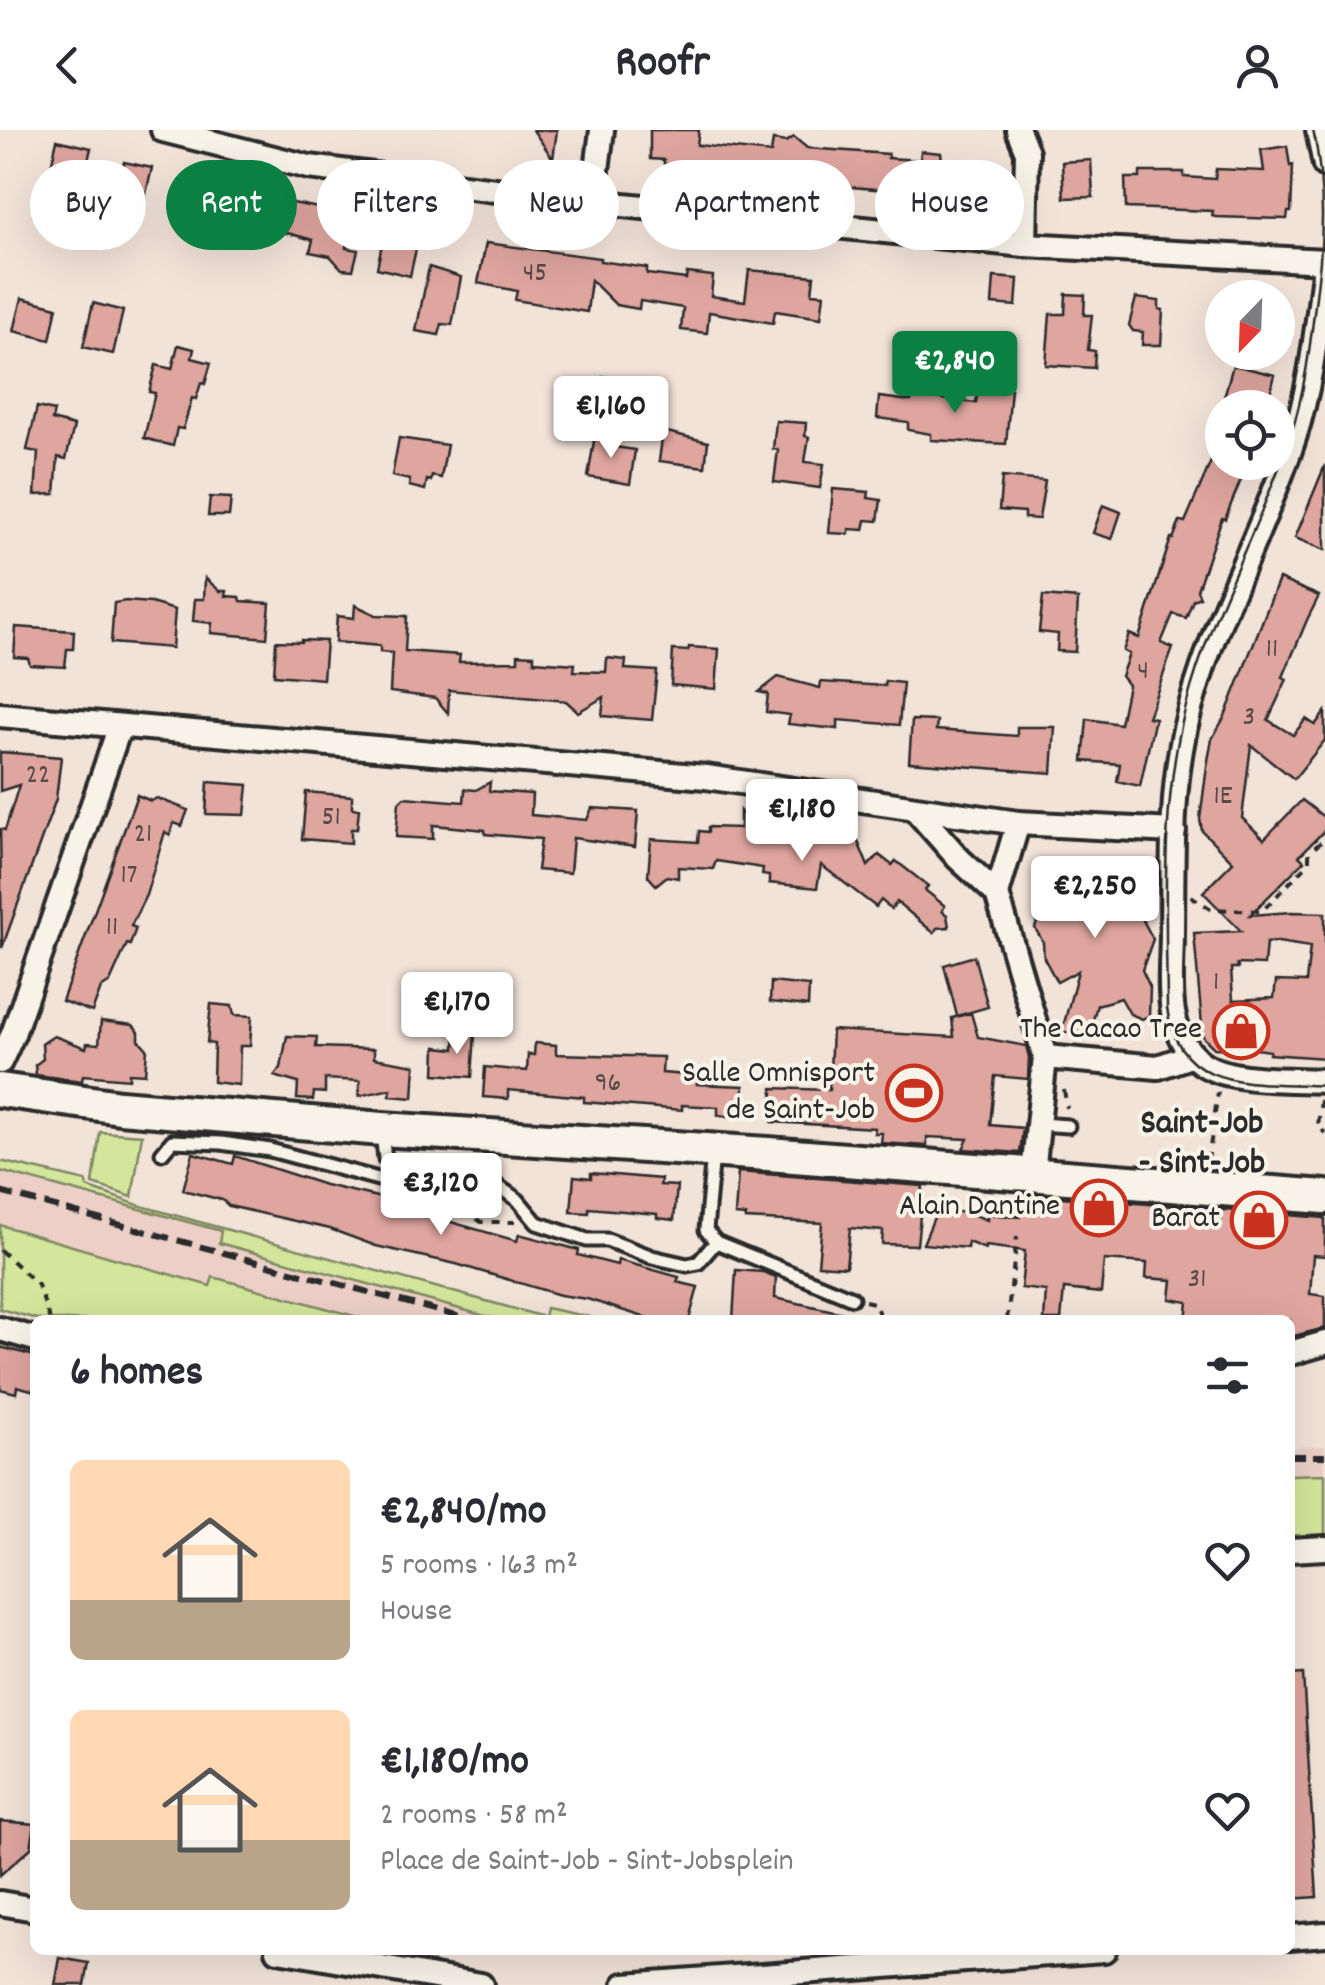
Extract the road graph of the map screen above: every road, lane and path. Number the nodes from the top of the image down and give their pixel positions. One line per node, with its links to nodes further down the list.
1 (163, 130): 7 (street)
2 (602, 130): 5 (street)
3 (1018, 130): 9 (street)
4 (1318, 130): 6 (street)
5 (598, 160)
6 (1325, 165)
7 (494, 190)
8 (619, 205): 9 (street)
9 (1025, 245): 10 (street)
10 (1325, 264): 15 (street)
11 (0, 716): 12 (street)
12 (120, 726): 13 (street); 21 (street)
13 (915, 809): 14 (street); 17 (street)
14 (1018, 823): 15 (street); 17 (street)
15 (1174, 831): 19 (street)
16 (1325, 838): 18 (path)
17 (997, 894): 20 (street)
18 (1184, 896)
19 (1193, 1056): 20 (street); 23 (street)
20 (1046, 1058): 26 (street)
21 (0, 1062)
22 (1219, 1084): 32 (path)
23 (1323, 1086): 29 (path)
24 (1054, 1087): 27 (path)
25 (0, 1090): 28 (main road)
26 (1039, 1124): 27 (lane); 33 (street)
27 (1068, 1126)
28 (382, 1129): 30 (main road); 34 (lane)
29 (1325, 1133)
30 (713, 1152): 33 (main road); 39 (lane)
31 (162, 1154): 36 (lane)
32 (1203, 1168)
33 (1033, 1174): 35 (main road)
34 (433, 1185)
35 (1325, 1197)
36 (453, 1199): 37 (path); 37 (lane)
37 (537, 1223): 39 (lane)
38 (1017, 1237): 44 (path)
39 (716, 1242): 41 (lane)
40 (0, 1250): 42 (path)
41 (852, 1298): 43 (path)
42 (48, 1315)
43 (880, 1315)
44 (1009, 1315)
45 (0, 1329): 46 (street)
46 (30, 1338)
47 (1325, 1343): 48 (street)
48 (1295, 1352)
49 (1325, 1548): 50 (street)
50 (1295, 1550)
51 (0, 1904): 52 (street)
52 (30, 1908)
53 (1325, 1934): 54 (street)
54 (1295, 1937)
55 (307, 1955): 57 (street)
56 (1036, 1955): 58 (street)
57 (481, 1985)
58 (625, 1985)

